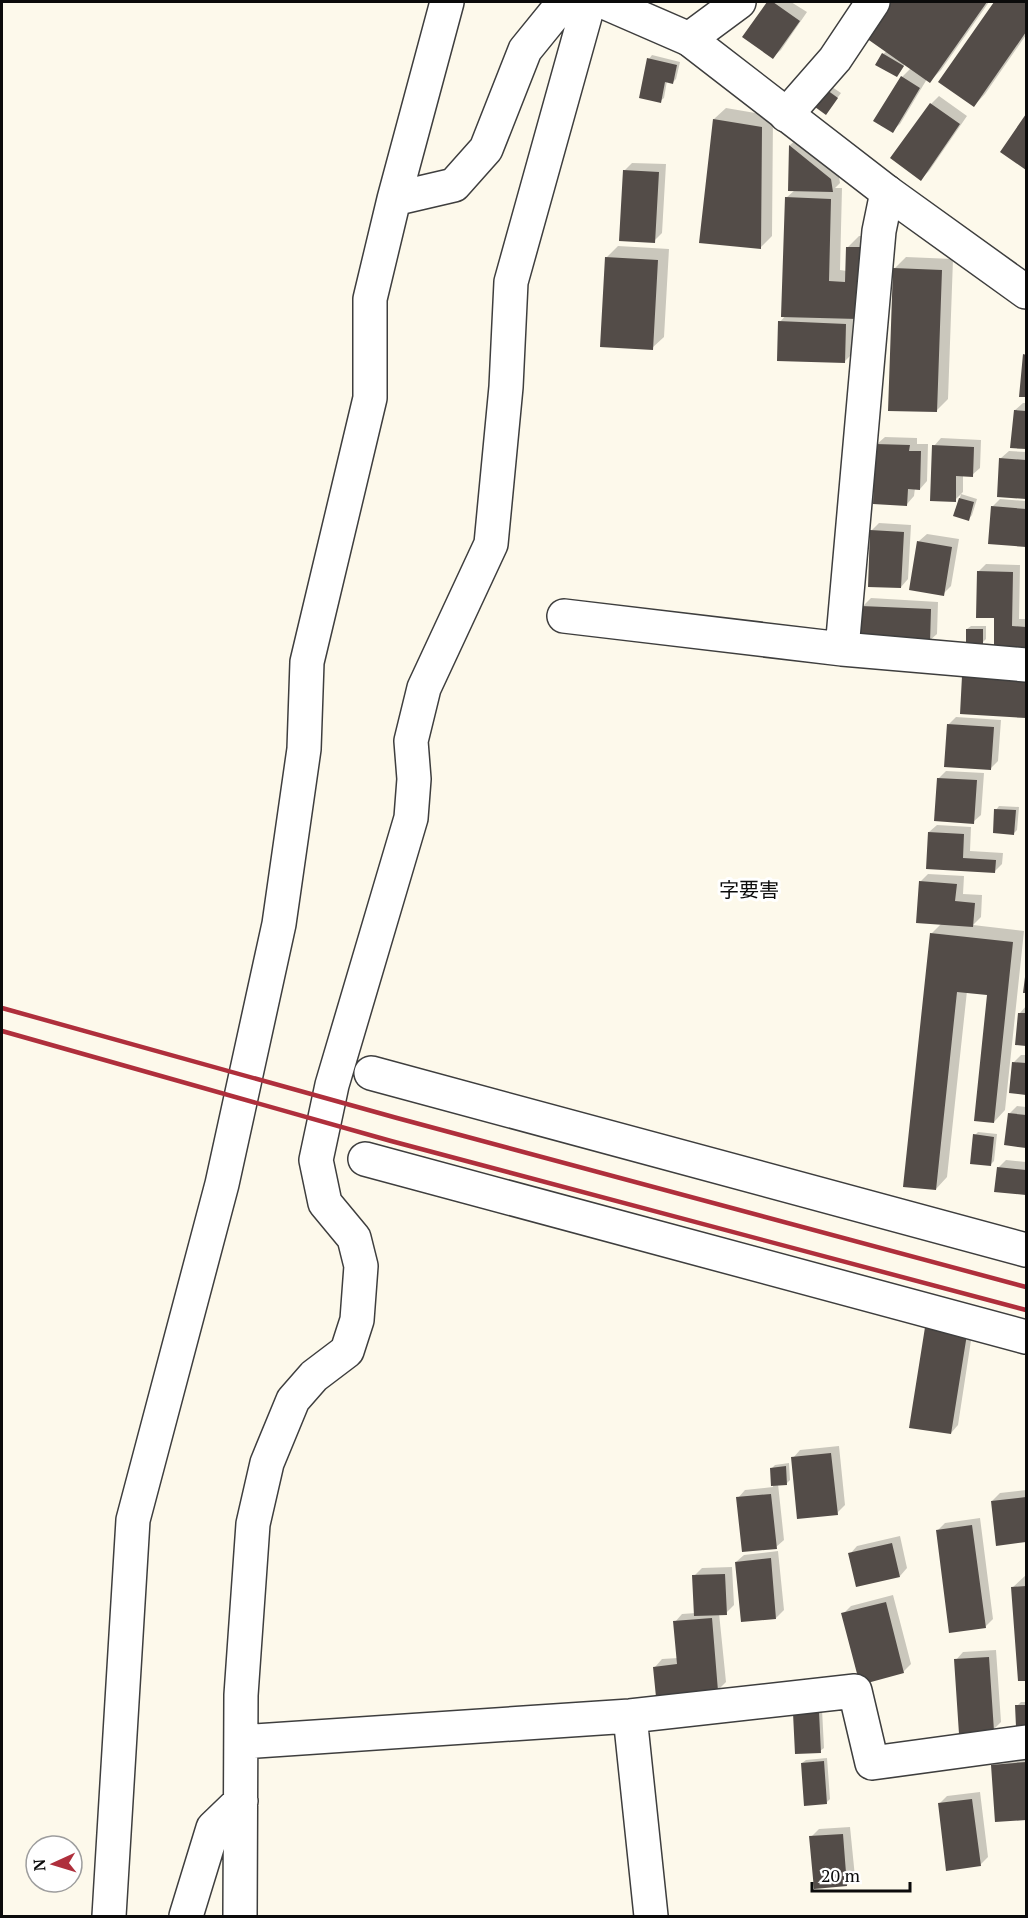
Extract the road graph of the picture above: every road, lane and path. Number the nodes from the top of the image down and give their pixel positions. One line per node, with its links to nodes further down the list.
1 (447, 2): 10 (street)
2 (564, 2): 10 (street)
3 (589, 2): 20 (street)
4 (604, 2): 7 (street)
5 (739, 2): 7 (street)
6 (873, 2): 8 (street)
7 (689, 39): 8 (street)
8 (786, 115): 9 (street)
9 (887, 192): 11 (street); 13 (street)
10 (394, 199): 23 (street)
11 (1026, 292)
12 (564, 616): 13 (street)
13 (842, 649): 14 (street)
14 (1026, 665)
15 (371, 1073): 17 (street)
16 (365, 1159): 18 (street)
17 (1026, 1250)
18 (1026, 1337)
19 (630, 1716): 20 (street); 21 (street); 26 (street)
20 (241, 1742): 22 (street)
21 (1026, 1742)
22 (241, 1801): 24 (street); 25 (street)
23 (110, 1917)
24 (186, 1917)
25 (240, 1917)
26 (651, 1917)

